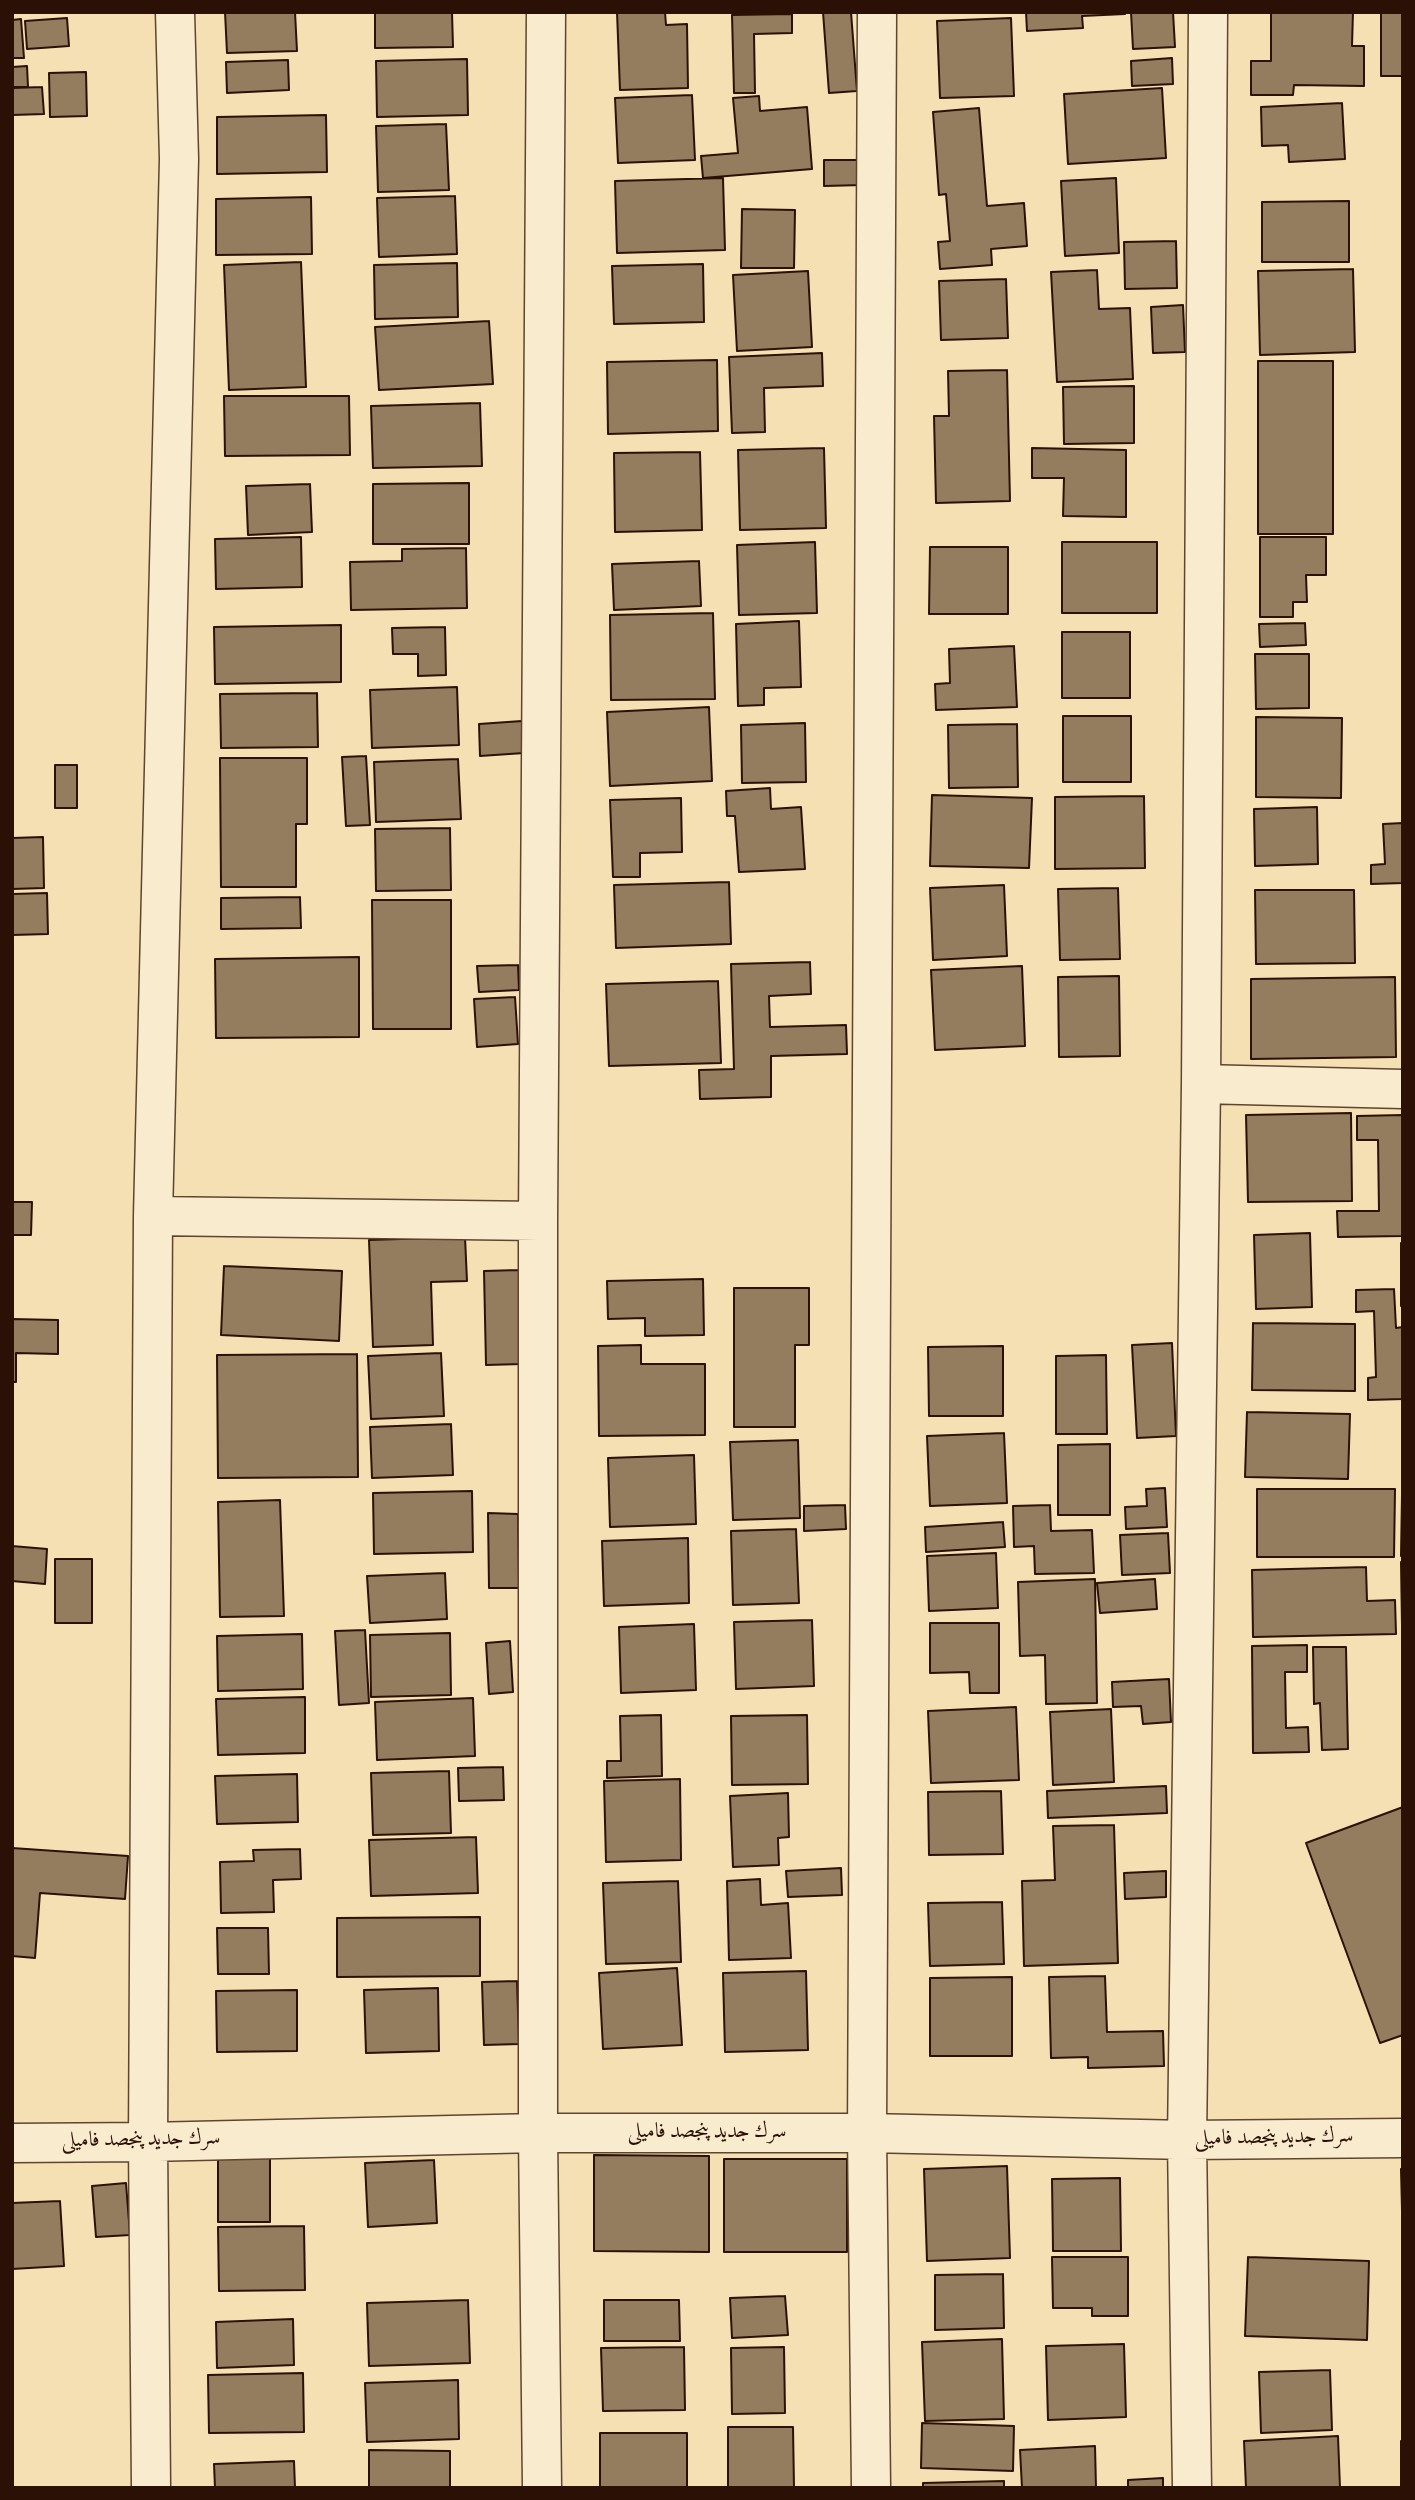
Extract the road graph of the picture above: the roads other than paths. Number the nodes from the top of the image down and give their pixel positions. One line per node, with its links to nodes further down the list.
1 (175, 12): 7 (street)
2 (546, 12): 8 (street)
3 (877, 12): 10 (street)
4 (1208, 12): 5 (street)
5 (1201, 1084): 6 (street); 12 (street)
6 (1403, 1089)
7 (153, 1216): 8 (street); 13 (street)
8 (538, 1221): 9 (street)
9 (538, 2133): 10 (street, سرك جدید پنجصد فامیلی); 13 (street, سرك جدید پنجصد فامیلی); 16 (street)
10 (867, 2133): 12 (street, سرك جدید پنجصد فامیلی); 17 (street)
11 (1403, 2138): 12 (street, سرك جدید پنجصد فامیلی)
12 (1187, 2140): 18 (street)
13 (148, 2142): 14 (street, سرك جدید پنجصد فامیلی); 15 (street)
14 (12, 2143)
15 (150, 2488)
16 (542, 2488)
17 (870, 2488)
18 (1192, 2488)

